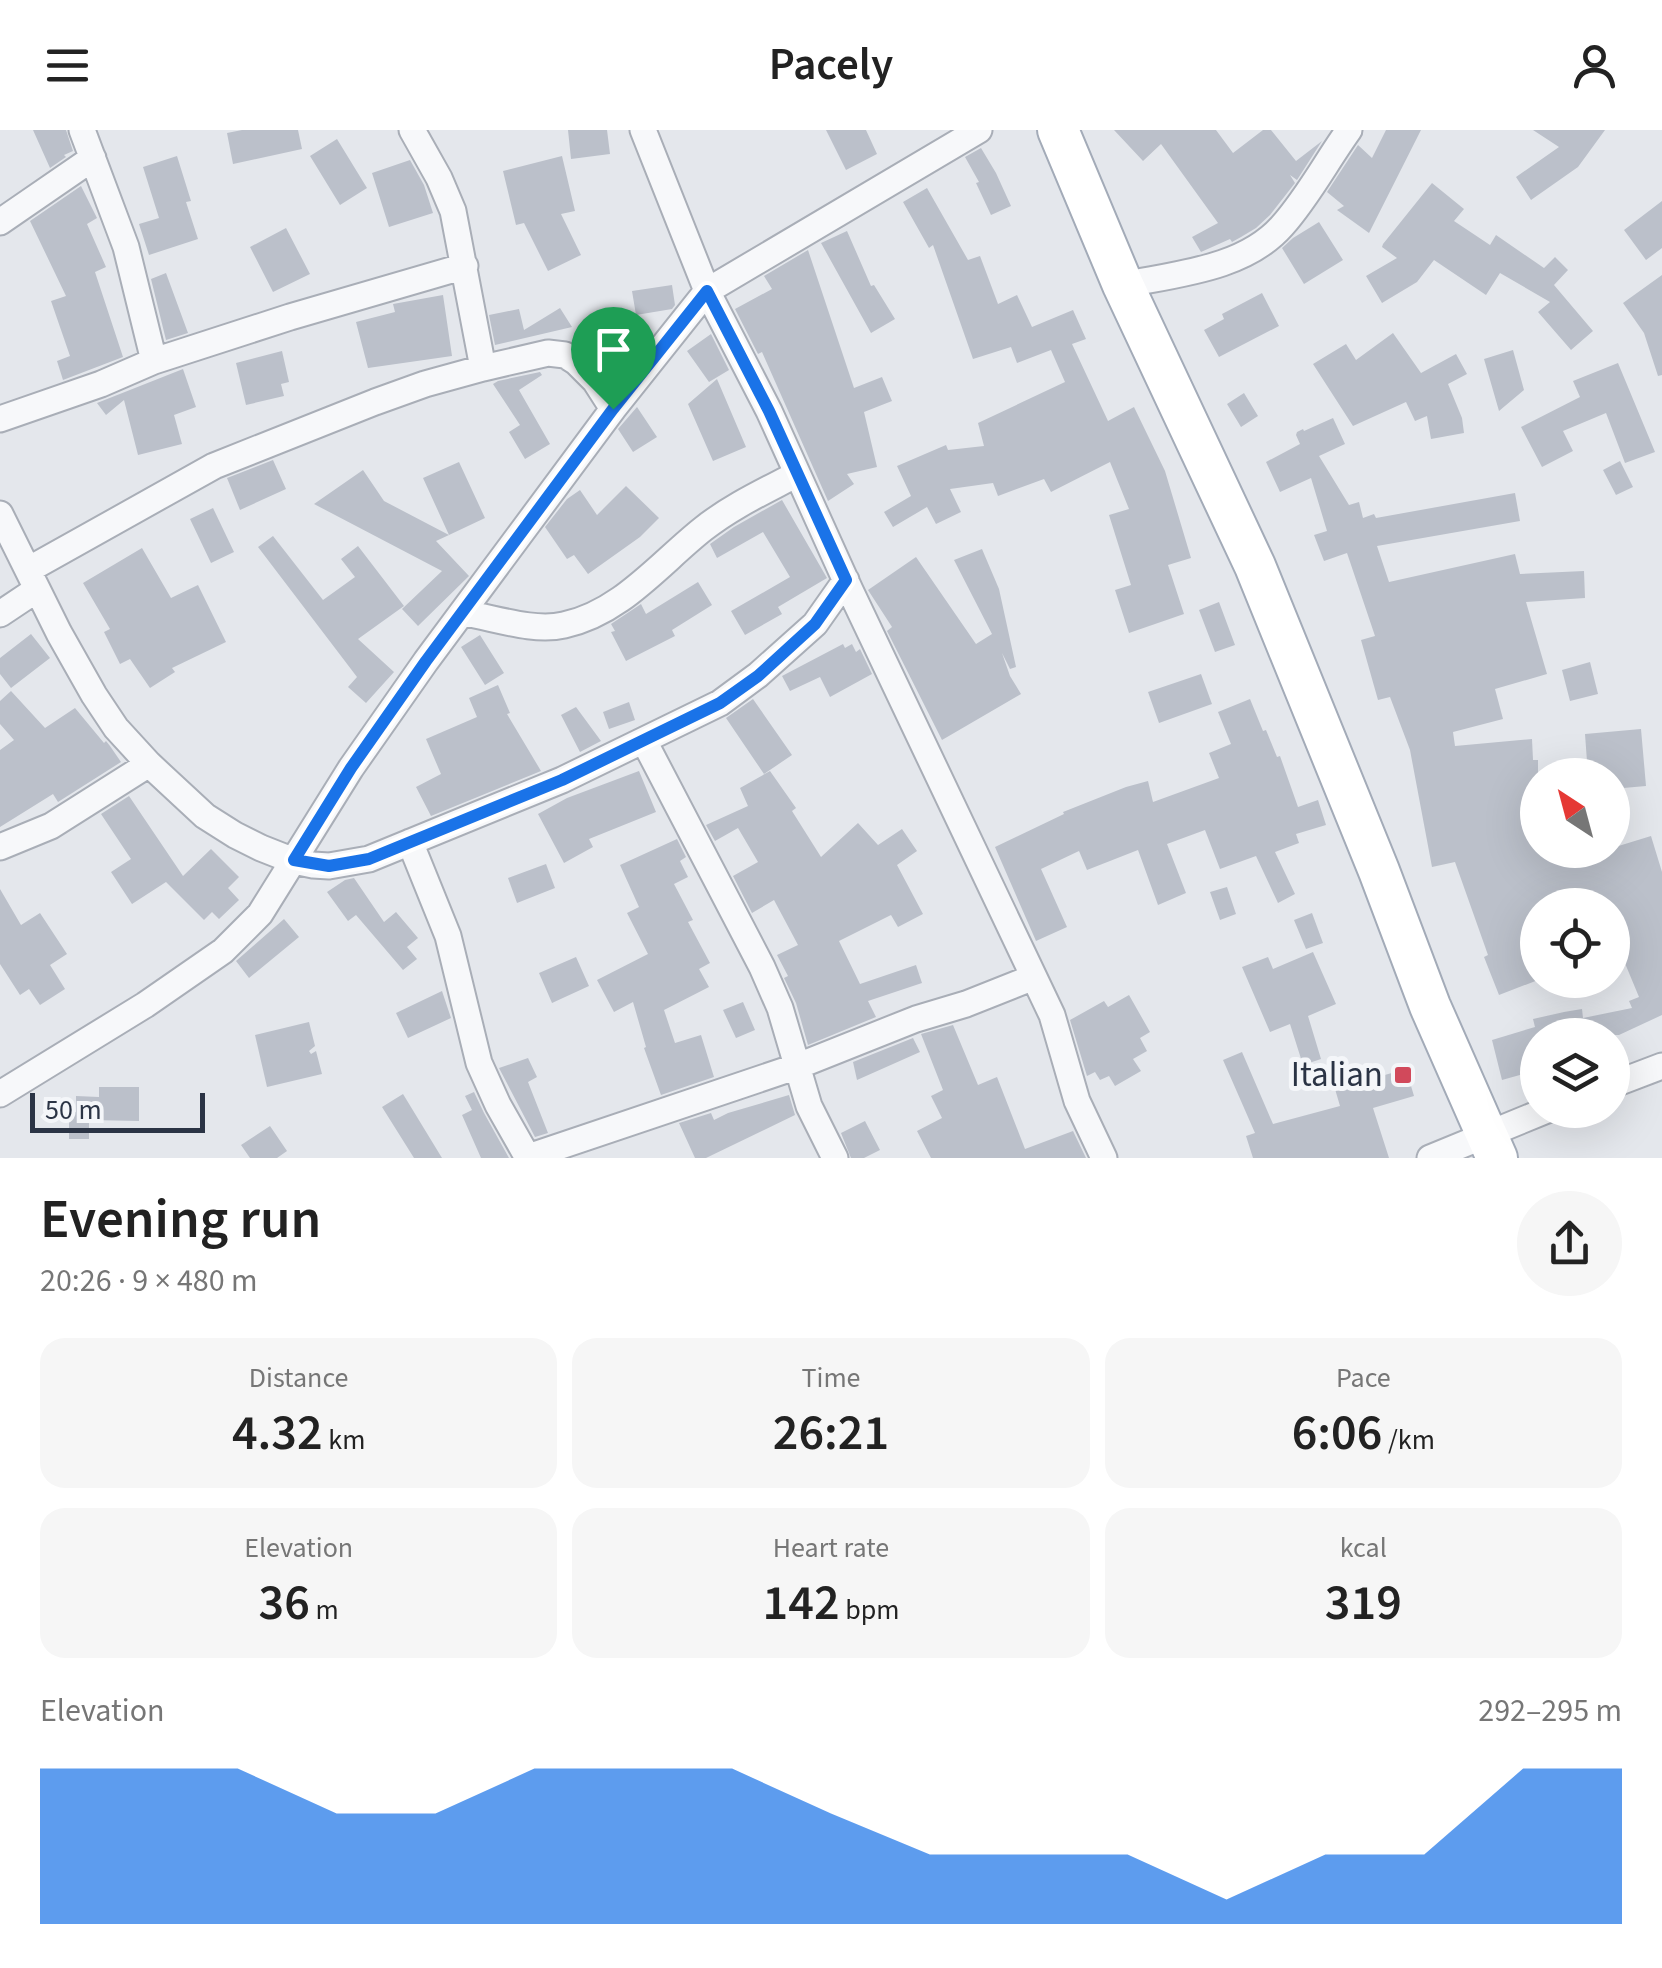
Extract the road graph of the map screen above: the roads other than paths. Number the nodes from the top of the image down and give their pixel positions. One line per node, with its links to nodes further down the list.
1 (82, 130): 7 (street)
2 (412, 130): 9 (street)
3 (642, 130): 11 (street)
4 (979, 130): 11 (street)
5 (1058, 130): 10 (main road)
6 (1349, 130): 10 (street)
7 (94, 158): 8 (street); 12 (street)
8 (0, 222)
9 (465, 266): 12 (street); 13 (street)
10 (1123, 285): 33 (main road)
11 (707, 291): 14 (street); 16 (street)
12 (154, 361): 15 (street)
13 (483, 368): 14 (street); 18 (street)
14 (613, 409): 20 (street)
15 (0, 419)
16 (798, 474): 19 (street); 20 (street)
17 (0, 514): 18 (street)
18 (32, 580): 21 (street); 23 (street)
19 (846, 580): 22 (street); 27 (street)
20 (464, 612): 26 (street)
21 (0, 614)
22 (644, 741): 24 (street); 28 (street)
23 (149, 764): 25 (street); 26 (street)
24 (410, 842): 26 (street); 34 (street)
25 (0, 847)
26 (294, 860): 31 (street)
27 (1034, 978): 28 (street); 36 (street)
28 (798, 1066): 34 (street); 35 (street)
29 (1662, 1066): 30 (street)
30 (1630, 1078)
31 (0, 1094)
32 (1520, 1128): 33 (street)
33 (1492, 1146): 37 (street)
34 (528, 1157)
35 (834, 1158)
36 (1104, 1158)
37 (1430, 1158)

